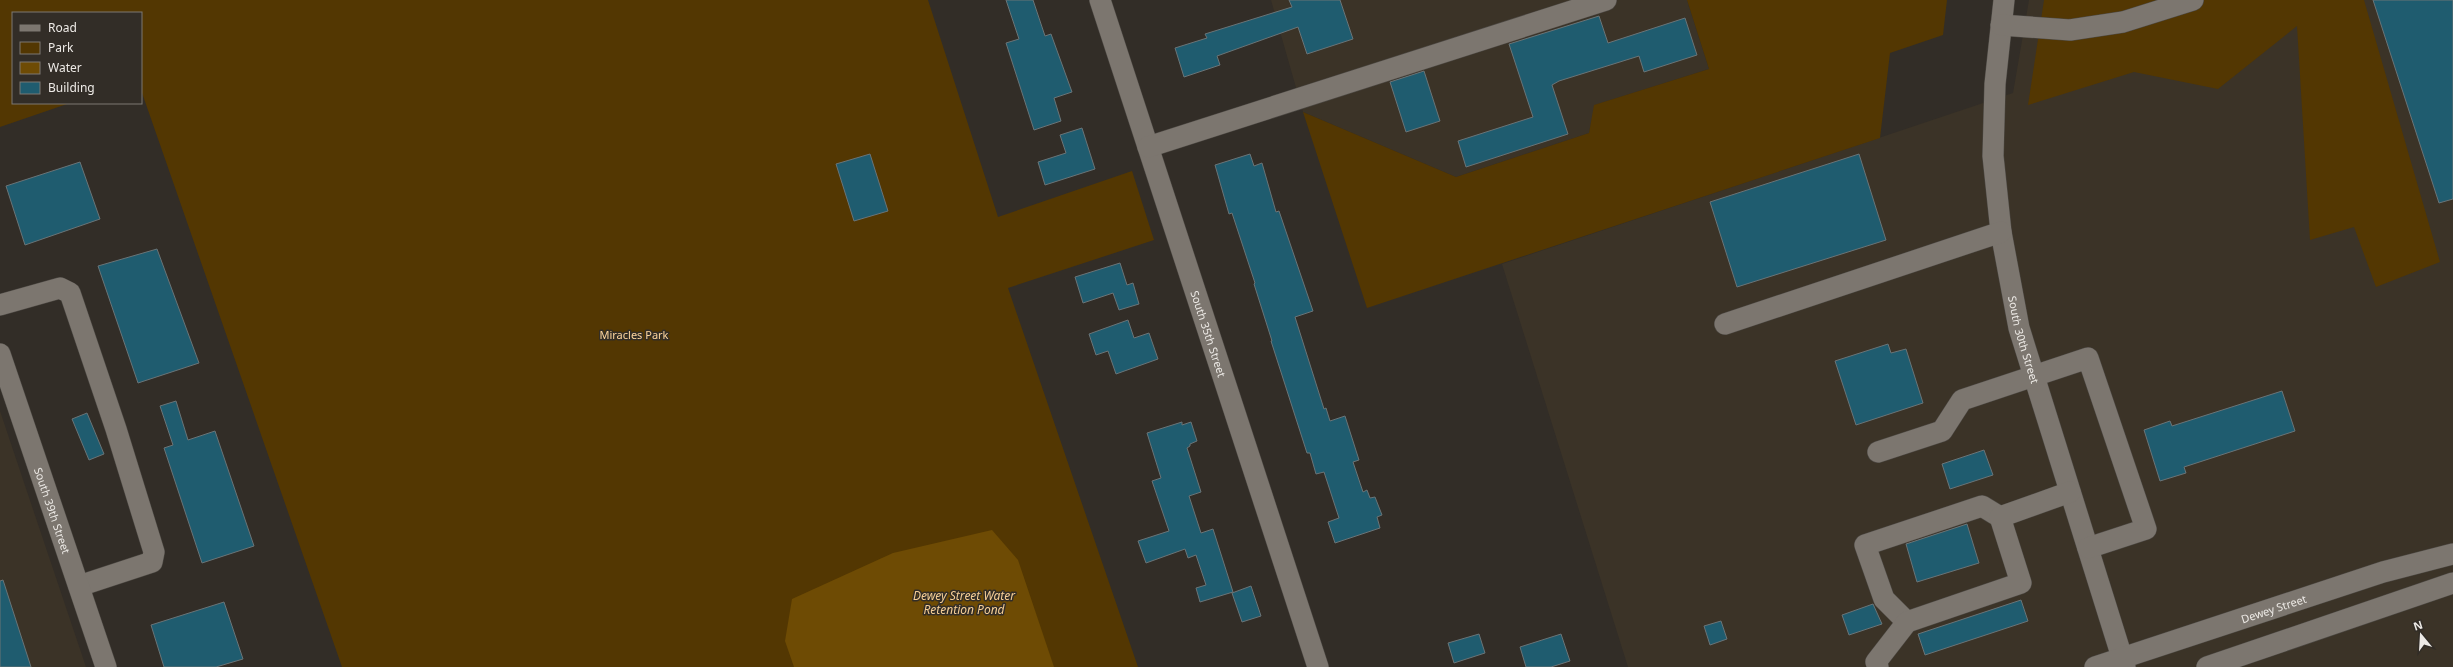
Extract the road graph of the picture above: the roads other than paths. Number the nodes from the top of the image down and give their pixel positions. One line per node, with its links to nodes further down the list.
1 (1100, 0): 6 (street, South 35th Street)
2 (1606, 0): 6 (street)
3 (2004, 0): 5 (street, South 30th Street)
4 (2192, 0): 5 (street)
5 (2001, 25): 7 (street, South 30th Street)
6 (1148, 148): 22 (street, South 35th Street)
7 (2001, 232): 9 (street); 11 (street, South 30th Street)
8 (0, 306): 18 (street)
9 (1725, 324)
10 (0, 354): 18 (street, South 39th Street)
11 (2034, 375): 12 (street); 13 (street, South 30th Street); 15 (street)
12 (1878, 452)
13 (2070, 492): 14 (street); 15 (street, South 30th Street)
14 (2000, 517): 19 (street); 19 (street)
15 (2088, 548): 20 (street, South 30th Street)
16 (2453, 554): 20 (street, Dewey Street)
17 (2453, 583): 25 (street)
18 (79, 586): 21 (street, South 39th Street)
19 (1907, 622): 23 (street)
20 (2124, 662): 24 (street, Dewey Street)
21 (106, 667)
22 (1318, 667)
23 (1878, 667)
24 (2095, 667)
25 (2207, 667)

